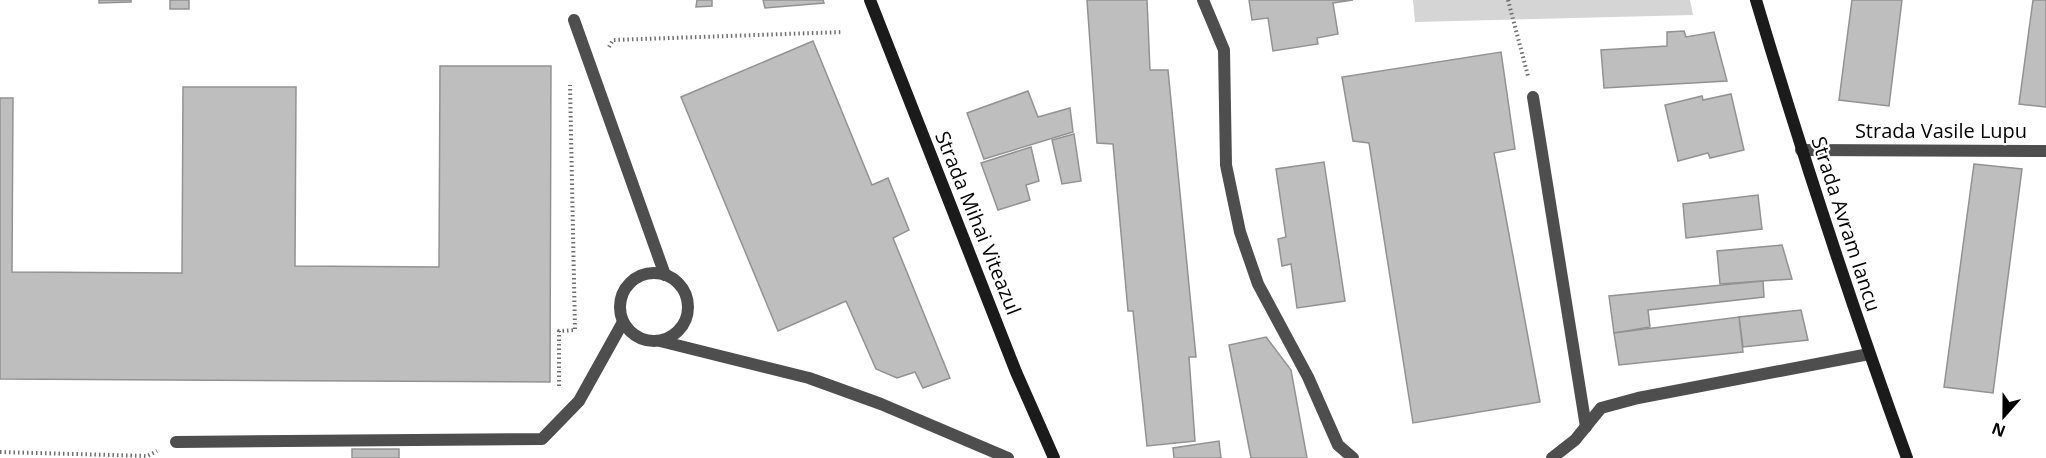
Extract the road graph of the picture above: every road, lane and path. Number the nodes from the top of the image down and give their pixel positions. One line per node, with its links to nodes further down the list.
1 (870, 0): 17 (street, Strada Mihai Viteazul)
2 (1203, 0): 18 (street)
3 (1508, 0): 6 (path)
4 (1756, 0): 7 (street, Strada Avram Iancu)
5 (574, 20): 9 (street)
6 (1533, 97): 13 (street)
7 (1801, 150): 8 (street, Strada Vasile Lupu); 12 (street, Strada Avram Iancu)
8 (2046, 151)
9 (665, 275): 10 (street); 11 (street)
10 (623, 321): 11 (street); 14 (street)
11 (660, 341): 16 (street)
12 (1869, 354): 13 (street); 20 (street, Strada Avram Iancu)
13 (1586, 427): 19 (street)
14 (177, 442): 15 (path)
15 (0, 452)
16 (1008, 458)
17 (1054, 458)
18 (1353, 458)
19 (1552, 458)
20 (1907, 458)

